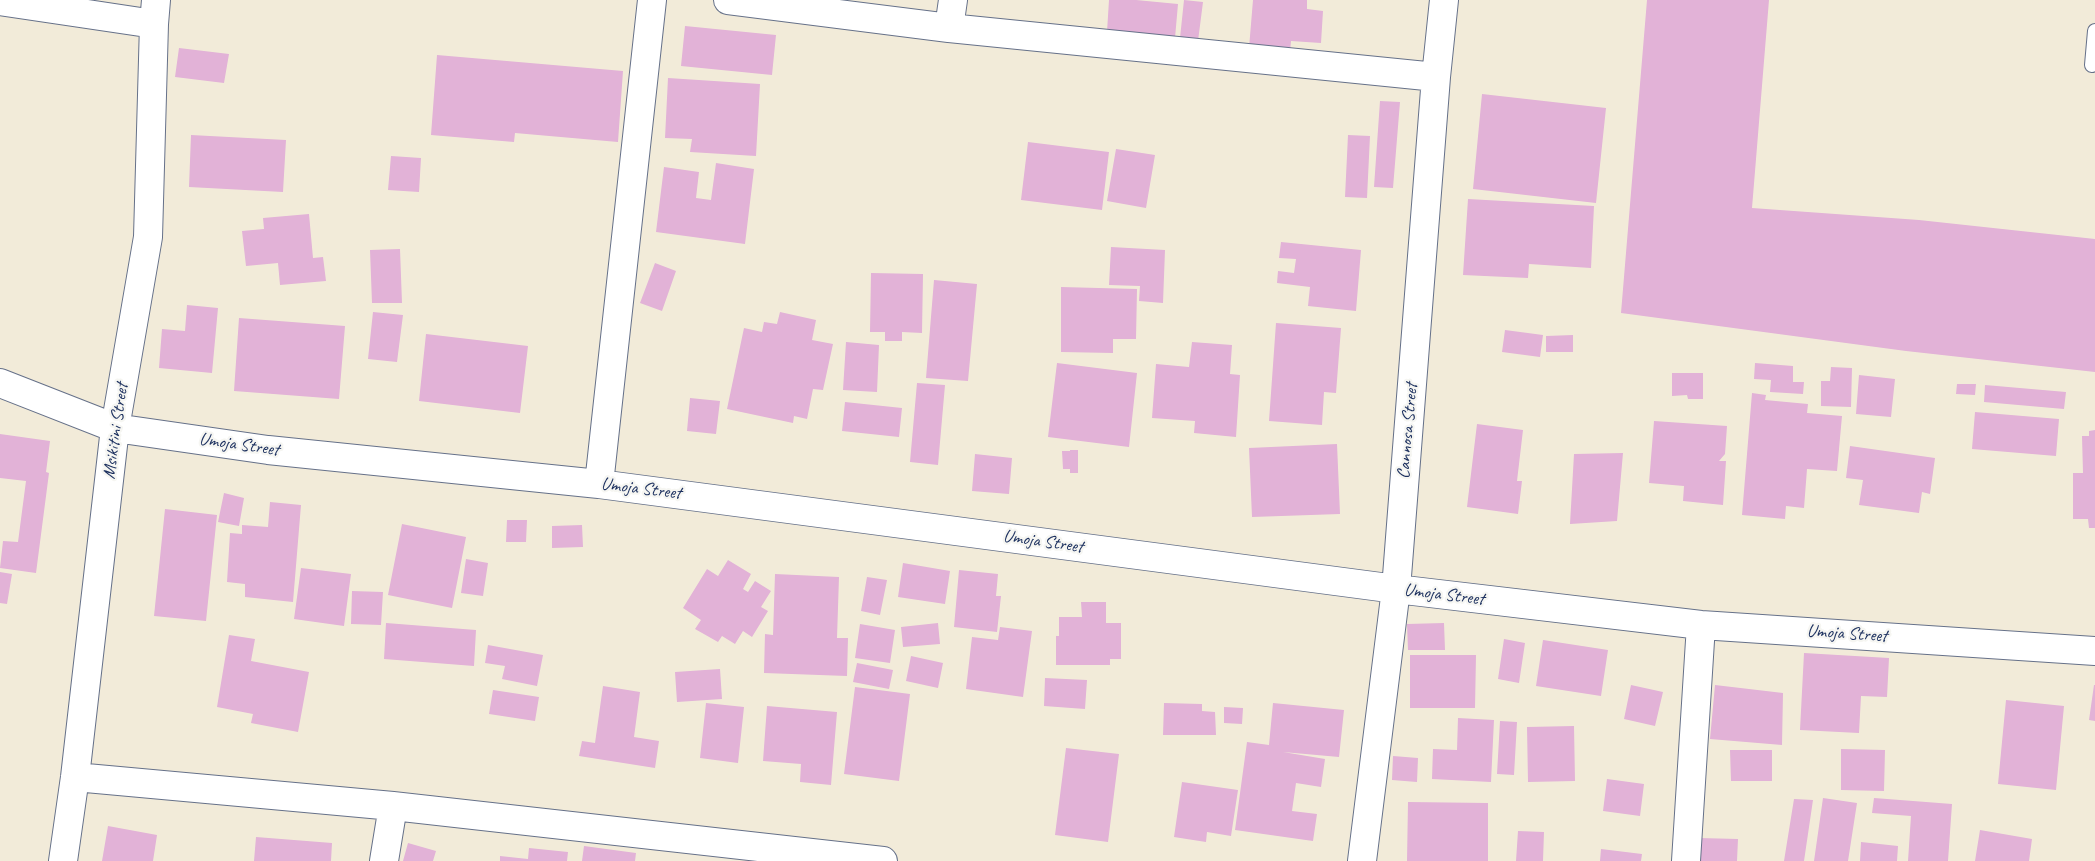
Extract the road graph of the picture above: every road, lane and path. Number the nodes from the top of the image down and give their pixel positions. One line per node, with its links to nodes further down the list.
1 (652, 0): 13 (street)
2 (728, 0): 7 (street)
3 (953, 0): 7 (street)
4 (1444, 0): 10 (street, Cannosa Street)
5 (0, 1): 6 (street)
6 (155, 12): 12 (street, Msikitini Street)
7 (949, 28): 10 (street)
8 (2095, 30): 9 (lane)
9 (2092, 65)
10 (1436, 76): 14 (street, Cannosa Street)
11 (0, 383): 12 (street, Umoja Street)
12 (114, 428): 13 (street, Umoja Street); 17 (street, Msikitini Street)
13 (599, 484): 14 (street, Umoja Street)
14 (1396, 589): 15 (street, Umoja Street); 22 (street, Cannosa Street)
15 (1701, 625): 16 (street, Umoja Street); 23 (street)
16 (2095, 651)
17 (75, 777): 18 (street); 19 (street, Msikitini Street)
18 (393, 806): 20 (street); 21 (street)
19 (63, 861)
20 (384, 861)
21 (883, 861)
22 (1362, 861)
23 (1686, 861)

